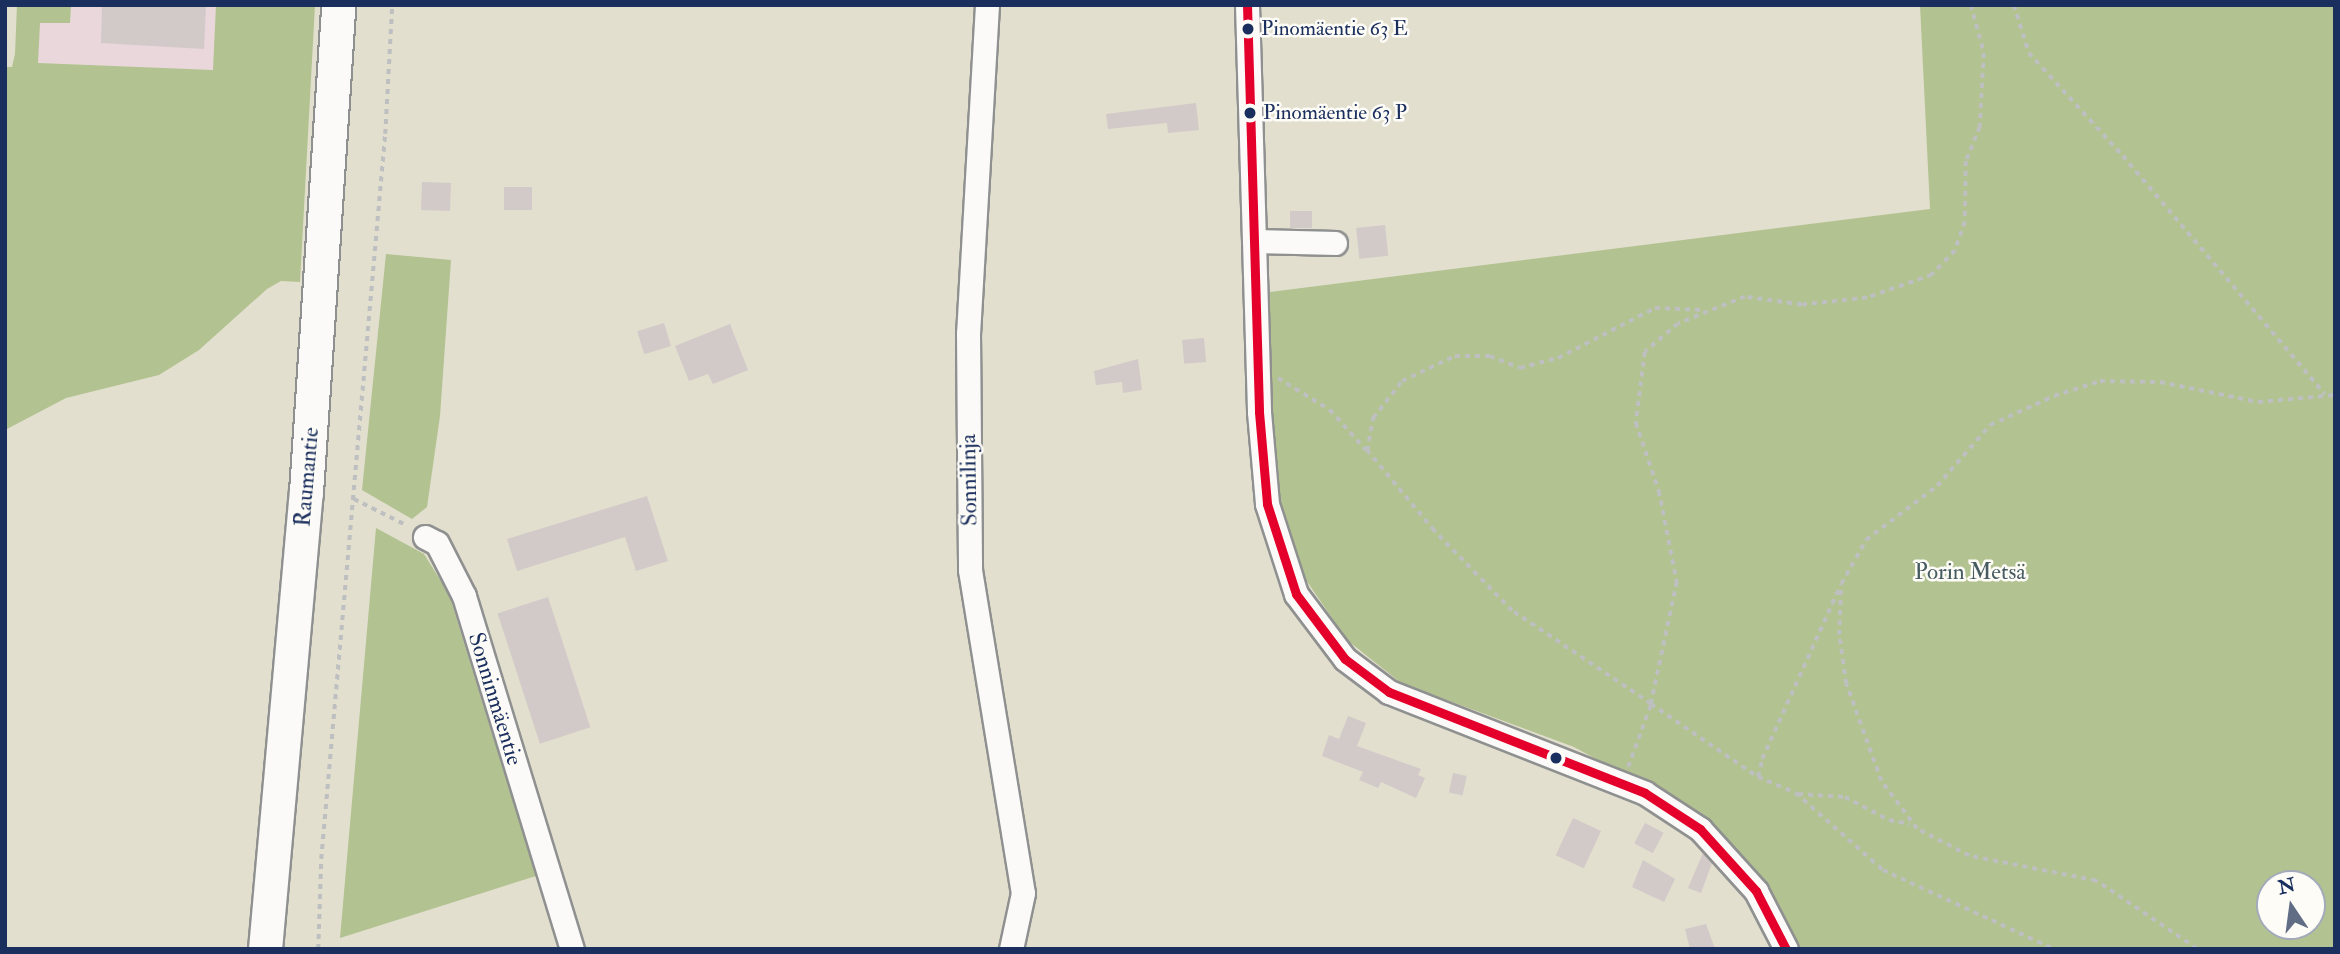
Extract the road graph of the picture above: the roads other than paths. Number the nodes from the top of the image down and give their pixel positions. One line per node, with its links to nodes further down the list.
1 (338, 5): 7 (highway, Raumantie)
2 (986, 5): 9 (street, Sonnilinja)
3 (1247, 5): 4 (street)
4 (1256, 241): 5 (street); 10 (street)
5 (1335, 243)
6 (425, 537): 8 (street, Sonninmäentie)
7 (265, 949)
8 (572, 949)
9 (1011, 949)
10 (1786, 949)

